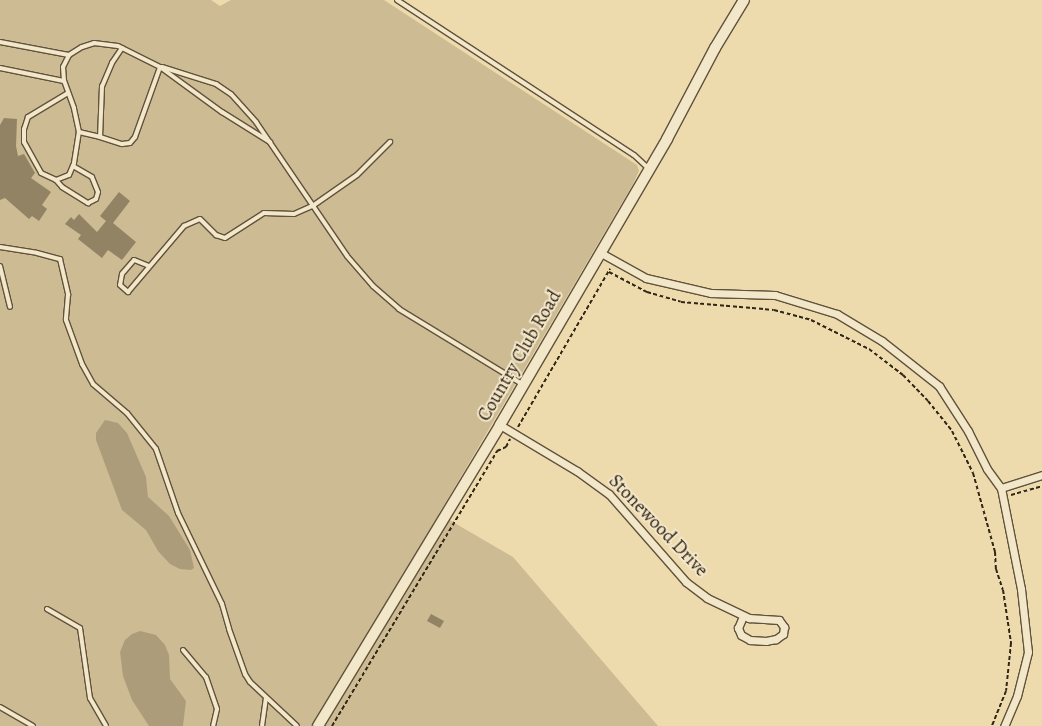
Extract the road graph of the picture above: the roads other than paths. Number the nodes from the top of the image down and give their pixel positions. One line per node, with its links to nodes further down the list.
1 (396, 0): 15 (lane)
2 (744, 0): 15 (street, Country Club Road)
3 (0, 42): 5 (lane)
4 (122, 48): 5 (lane); 6 (lane); 11 (lane)
5 (69, 55): 8 (lane)
6 (160, 67): 11 (lane); 12 (lane); 12 (lane)
7 (0, 68): 8 (lane)
8 (64, 81): 9 (lane)
9 (68, 93): 10 (lane); 16 (lane)
10 (79, 132): 11 (lane); 14 (lane)
11 (100, 137)
12 (270, 142): 17 (lane)
13 (390, 142): 17 (lane)
14 (74, 166): 16 (lane); 16 (lane)
15 (649, 169): 19 (street, Country Club Road)
16 (56, 180)
17 (314, 205): 21 (lane); 23 (lane)
18 (0, 248): 30 (lane)
19 (601, 253): 23 (street, Country Club Road); 26 (street)
20 (0, 266): 22 (lane)
21 (149, 266): 21 (lane)
22 (10, 307)
23 (522, 384): 24 (street, Country Club Road)
24 (500, 425): 28 (street, Stonewood Drive); 37 (street, Country Club Road)
25 (1042, 475): 26 (street)
26 (1001, 488): 38 (street)
27 (47, 609): 33 (lane)
28 (742, 616): 28 (street, Stonewood Drive)
29 (184, 650): 34 (lane)
30 (266, 698): 35 (lane); 36 (lane)
31 (0, 707): 32 (lane)
32 (33, 726)
33 (106, 726)
34 (214, 726)
35 (262, 726)
36 (297, 726)
37 (318, 726)
38 (1004, 726)

